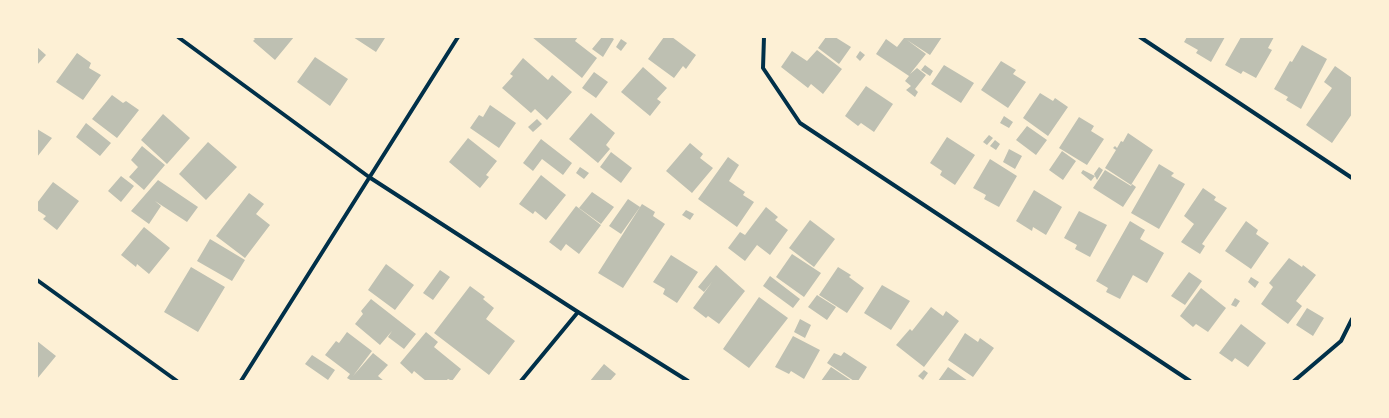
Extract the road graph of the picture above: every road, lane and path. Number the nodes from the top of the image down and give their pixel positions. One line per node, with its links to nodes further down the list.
1 (178, 37): 5 (street)
2 (458, 37): 5 (street)
3 (764, 37): 14 (street)
4 (1140, 37): 6 (street)
5 (369, 177): 8 (street); 11 (street)
6 (1352, 178)
7 (37, 280): 10 (street)
8 (578, 312): 12 (street); 13 (street)
9 (1352, 320): 15 (street)
10 (176, 381)
11 (242, 381)
12 (521, 381)
13 (688, 381)
14 (1190, 381)
15 (1294, 381)

